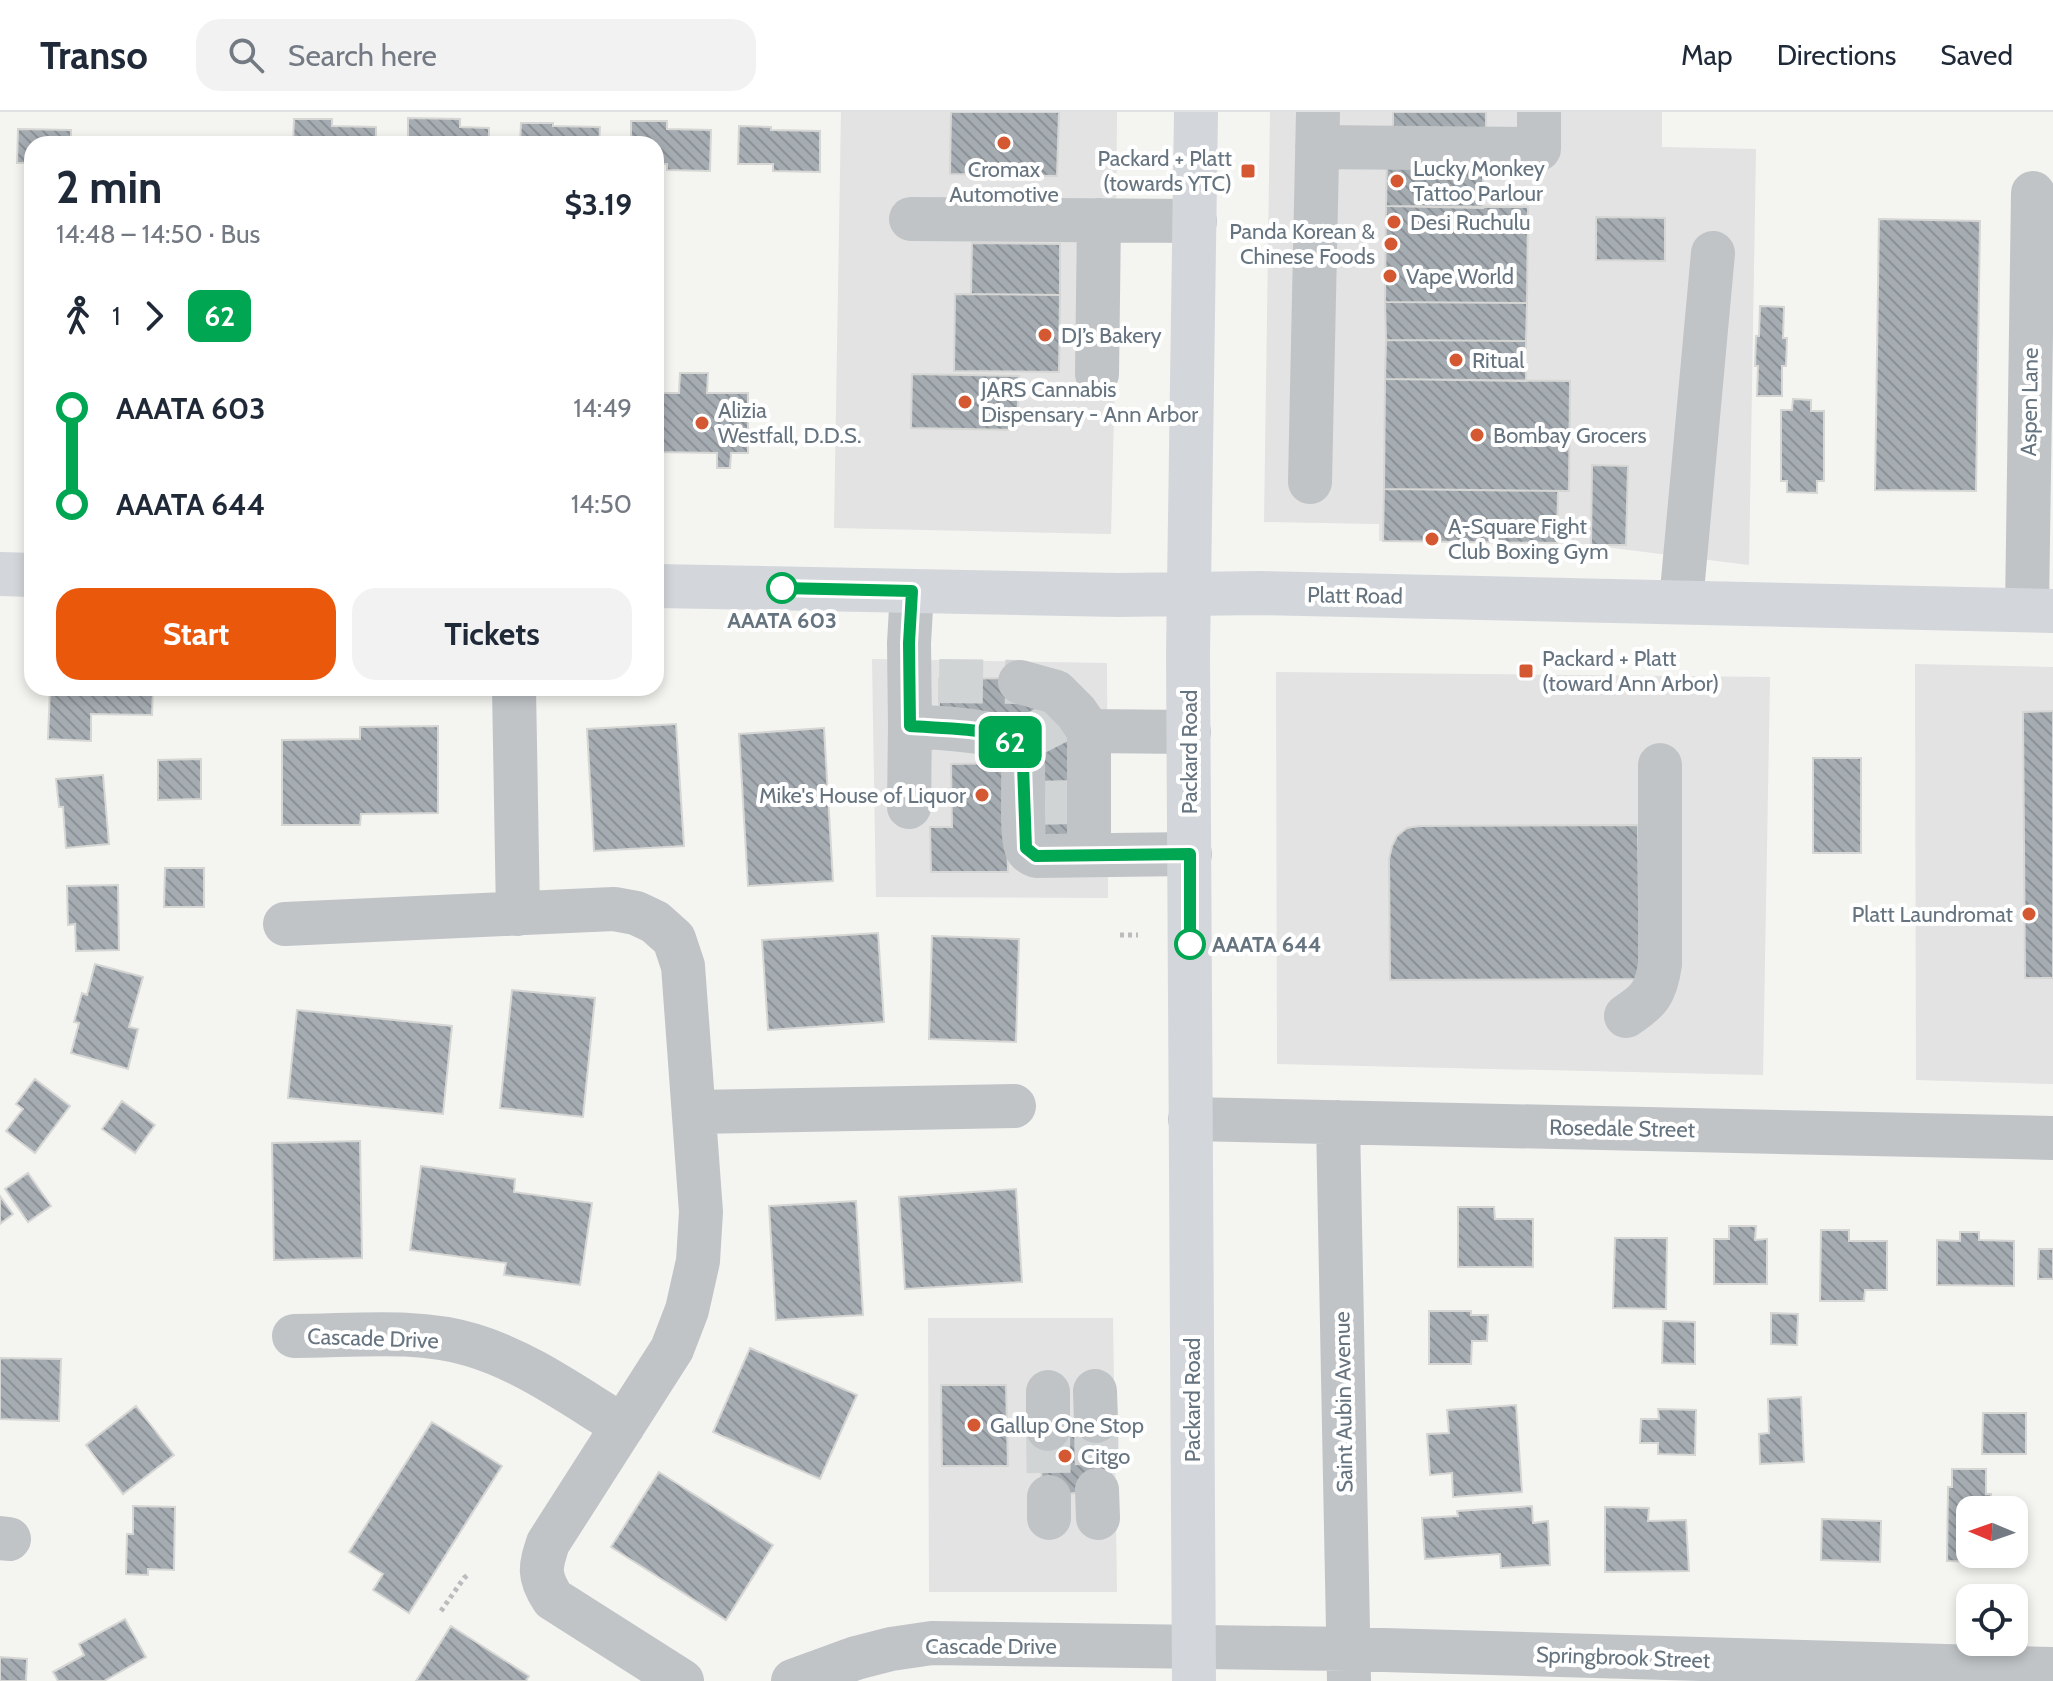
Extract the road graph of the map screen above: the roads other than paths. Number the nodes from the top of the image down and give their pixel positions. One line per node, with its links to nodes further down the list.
1 (1196, 112): 7 (main road, Packard Road)
2 (1539, 112): 3 (street)
3 (1317, 129): 10 (street)
4 (2033, 193): 17 (street, Aspen Lane)
5 (911, 219): 6 (street)
6 (1099, 220): 7 (street); 9 (street)
7 (1195, 221): 15 (main road, Packard Road)
8 (1713, 253): 16 (street)
9 (1097, 374)
10 (1310, 482)
11 (0, 574): 12 (main road)
12 (24, 575)
13 (664, 586): 14 (main road, Platt Road)
14 (912, 591): 15 (main road, Platt Road); 20 (street)
15 (1190, 594): 16 (main road, Platt Road); 22 (main road, Packard Road)
16 (1681, 602): 17 (main road, Platt Road)
17 (2040, 610)
18 (1020, 682): 21 (street)
19 (514, 696): 28 (street)
20 (910, 726): 21 (street); 25 (street)
21 (1032, 728): 22 (street); 24 (street); 24 (street)
22 (1189, 732): 27 (main road, Packard Road)
23 (1660, 765): 30 (street)
24 (1055, 803): 26 (street); 26 (street)
25 (909, 807)
26 (1089, 854): 27 (street)
27 (1190, 854): 33 (main road, Packard Road)
28 (518, 914): 29 (street); 32 (street)
29 (285, 924)
30 (1626, 1016)
31 (1014, 1106): 32 (street)
32 (695, 1112): 37 (street)
33 (1190, 1119): 34 (street, Rosedale Street); 38 (main road, Packard Road)
34 (1338, 1122): 35 (street, Rosedale Street); 39 (street, Saint Aubin Avenue)
35 (2053, 1138)
36 (294, 1336): 37 (street, Cascade Drive)
37 (623, 1426): 41 (street)
38 (1194, 1664): 39 (street, Springbrook Street); 42 (street, Cascade Drive)
39 (1348, 1665): 40 (street, Springbrook Street)
40 (2049, 1673)
41 (682, 1681)
42 (793, 1681)

